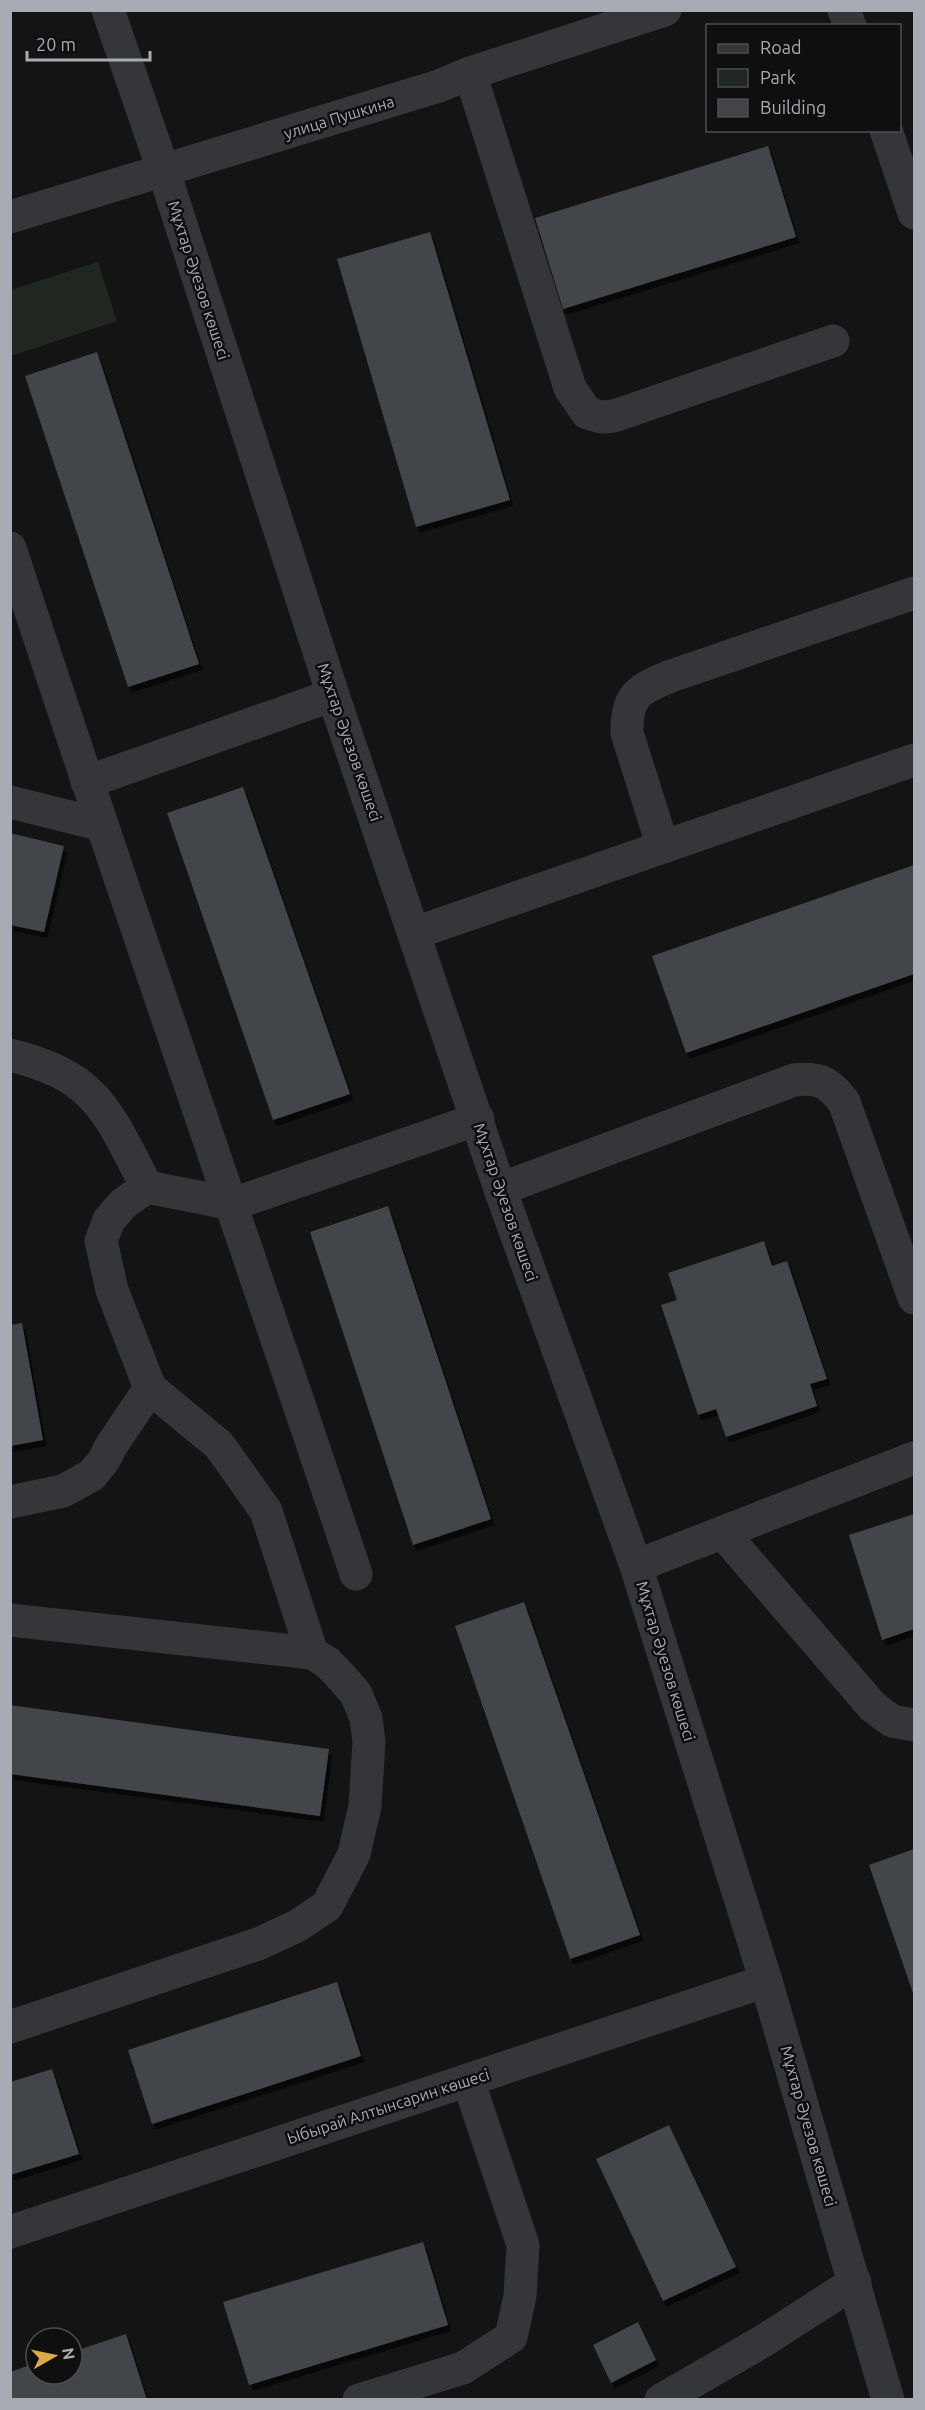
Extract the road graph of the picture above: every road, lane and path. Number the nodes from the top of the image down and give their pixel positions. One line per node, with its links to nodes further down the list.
1 (108, 10): 5 (street, Мұхтар Әуезов көшесі)
2 (665, 10): 3 (street, улица Пушкина)
3 (470, 73): 5 (street, улица Пушкина); 8 (street)
4 (887, 132): 6 (street)
5 (164, 172): 7 (street, улица Пушкина); 11 (street, Мұхтар Әуезов көшесі)
6 (915, 213)
7 (10, 218)
8 (832, 341)
9 (10, 548): 13 (street)
10 (915, 593): 16 (street)
11 (333, 695): 13 (street); 17 (street, Мұхтар Әуезов көшесі)
12 (915, 760): 16 (street)
13 (87, 782): 15 (street)
14 (10, 802): 15 (street)
15 (102, 825): 22 (street)
16 (663, 848): 17 (street)
17 (415, 933): 19 (street, Мұхтар Әуезов көшесі)
18 (10, 1055): 20 (street)
19 (478, 1119): 21 (street, Мұхтар Әуезов көшесі); 22 (street)
20 (147, 1187): 22 (street); 24 (street)
21 (500, 1189): 23 (street); 28 (street, Мұхтар Әуезов көшесі)
22 (233, 1204): 29 (street)
23 (915, 1298)
24 (150, 1388): 26 (street); 31 (street)
25 (915, 1458): 27 (street)
26 (10, 1502)
27 (723, 1533): 28 (street); 32 (street)
28 (636, 1566): 33 (street, Мұхтар Әуезов көшесі)
29 (356, 1574)
30 (10, 1620): 31 (street)
31 (312, 1653): 34 (street)
32 (915, 1725)
33 (766, 1981): 35 (street, Ыбырай Алтынсарин көшесі); 37 (street, Мұхтар Әуезов көшесі)
34 (10, 2027)
35 (468, 2080): 36 (street, Ыбырай Алтынсарин көшесі); 38 (street)
36 (10, 2232)
37 (855, 2282): 39 (street); 40 (street, Мұхтар Әуезов көшесі)
38 (359, 2400)
39 (661, 2400)
40 (888, 2400)

